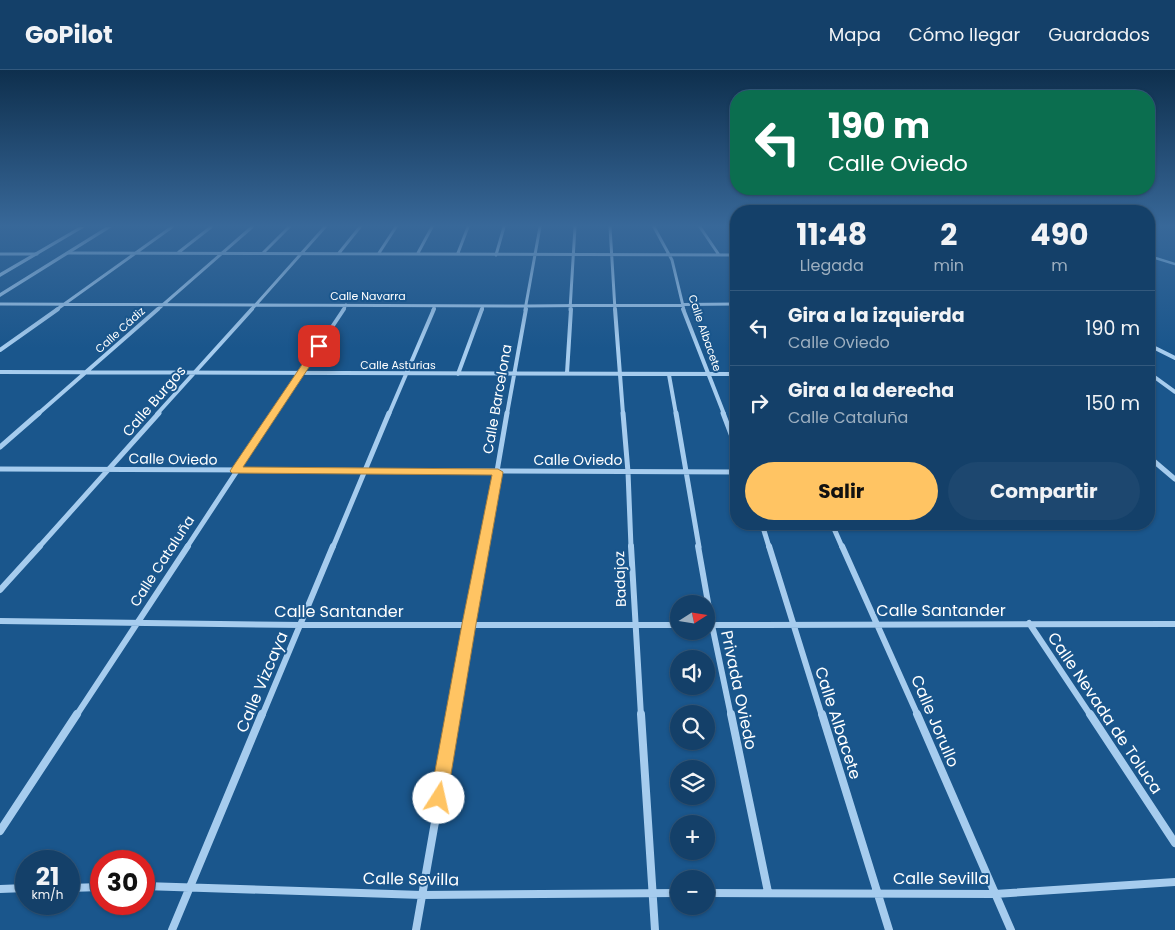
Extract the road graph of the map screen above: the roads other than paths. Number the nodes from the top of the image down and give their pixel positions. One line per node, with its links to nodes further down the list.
1 (14, 267): 10 (street)
2 (45, 267): 11 (street)
3 (114, 267): 13 (street)
4 (206, 267): 14 (street, Calle Cádiz)
5 (288, 267): 15 (street, Calle Burgos)
6 (533, 267): 21 (street, Calle Barcelona)
7 (573, 267): 22 (street)
8 (614, 267): 23 (street, Badajoz)
9 (673, 267): 18 (street, Calle Albacete)
10 (0, 275)
11 (0, 295)
12 (0, 304): 13 (street, Calle Navarra)
13 (62, 304): 14 (street, Calle Navarra); 25 (street)
14 (162, 304): 15 (street, Calle Navarra); 28 (street, Calle Cádiz)
15 (254, 304): 17 (street, Calle Navarra); 29 (street, Calle Burgos)
16 (730, 304): 18 (street, Calle Navarra)
17 (346, 305): 19 (street, Calle Navarra); 30 (street, Calle Cataluña)
18 (682, 305): 23 (street, Calle Navarra); 36 (street, Calle Albacete)
19 (435, 306): 20 (street, Calle Navarra); 32 (street, Calle Vizcaya)
20 (483, 306): 21 (street, Calle Navarra); 33 (street)
21 (526, 306): 22 (street, Calle Navarra); 34 (street, Calle Barcelona)
22 (571, 306): 23 (street, Calle Navarra); 31 (street)
23 (616, 306): 35 (street, Badajoz)
24 (1155, 348): 26 (street)
25 (0, 350)
26 (1175, 358)
27 (0, 372): 28 (street, Calle Asturias)
28 (86, 373): 29 (street, Calle Asturias); 42 (street, Calle Cádiz)
29 (193, 373): 30 (street, Calle Asturias); 45 (street, Calle Burgos)
30 (300, 373): 32 (street, Calle Asturias); 46 (street, Calle Cataluña)
31 (567, 373): 34 (street, Calle Asturias); 35 (street, Calle Asturias)
32 (406, 374): 33 (street, Calle Asturias); 47 (street, Calle Vizcaya)
33 (458, 374): 34 (street, Calle Asturias)
34 (514, 374): 48 (street, Calle Barcelona)
35 (620, 374): 38 (street, Calle Asturias); 49 (street, Badajoz)
36 (708, 374): 37 (street, Calle Asturias); 38 (street, Calle Asturias); 41 (street, Calle Albacete)
37 (730, 374)
38 (669, 375): 50 (street, Privada Oviedo)
39 (1155, 377): 40 (street)
40 (1175, 392)
41 (730, 431)
42 (0, 447)
43 (1155, 462): 52 (street)
44 (0, 469): 45 (street, Calle Oviedo)
45 (110, 469): 46 (street, Calle Oviedo); 57 (street, Calle Burgos)
46 (236, 471): 47 (street, Calle Oviedo); 60 (street, Calle Cataluña)
47 (364, 472): 48 (street, Calle Oviedo); 65 (street, Calle Vizcaya)
48 (498, 472): 49 (street, Calle Oviedo); 61 (street, Calle Barcelona)
49 (628, 472): 50 (street, Calle Oviedo); 66 (street, Badajoz)
50 (687, 472): 51 (street, Calle Oviedo); 58 (street, Privada Oviedo)
51 (730, 472)
52 (1168, 472): 53 (street); 54 (street)
53 (1175, 472)
54 (1175, 479)
55 (764, 530): 69 (street, Calle Albacete)
56 (835, 530): 62 (street, Calle Jorullo)
57 (0, 590)
58 (705, 595)
59 (0, 621): 60 (street, Calle Santander)
60 (136, 623): 65 (street, Calle Santander); 71 (street, Calle Cataluña)
61 (469, 624): 65 (street, Calle Santander); 66 (street, Calle Santander); 84 (street, Calle Barcelona)
62 (878, 624): 63 (street, Calle Santander); 69 (street, Calle Santander); 83 (street, Calle Jorullo)
63 (1029, 624): 64 (street, Calle Santander); 72 (street, Calle Nevada de Toluca)
64 (1175, 624)
65 (301, 625): 75 (street, Calle Vizcaya)
66 (635, 625): 67 (street, Calle Santander); 80 (street, Badajoz)
67 (670, 625)
68 (715, 625): 69 (street, Calle Santander)
69 (792, 625): 79 (street, Calle Albacete)
70 (712, 640): 78 (street, Privada Oviedo)
71 (0, 831)
72 (1175, 843)
73 (1175, 882): 83 (street, Calle Sevilla)
74 (155, 886): 75 (street, Calle Sevilla)
75 (190, 886): 84 (street, Calle Sevilla); 85 (street, Calle Vizcaya)
76 (15, 888): 77 (street)
77 (0, 889)
78 (768, 892): 79 (street, Calle Sevilla); 82 (street, Calle Sevilla)
79 (878, 892): 83 (street, Calle Sevilla); 88 (street, Calle Albacete)
80 (653, 893): 81 (street, Calle Sevilla); 84 (street, Calle Sevilla); 87 (street, Badajoz)
81 (670, 893)
82 (715, 893)
83 (995, 894): 89 (street, Calle Jorullo)
84 (422, 895): 86 (street, Calle Barcelona)
85 (172, 930)
86 (416, 930)
87 (655, 930)
88 (889, 930)
89 (1011, 930)

